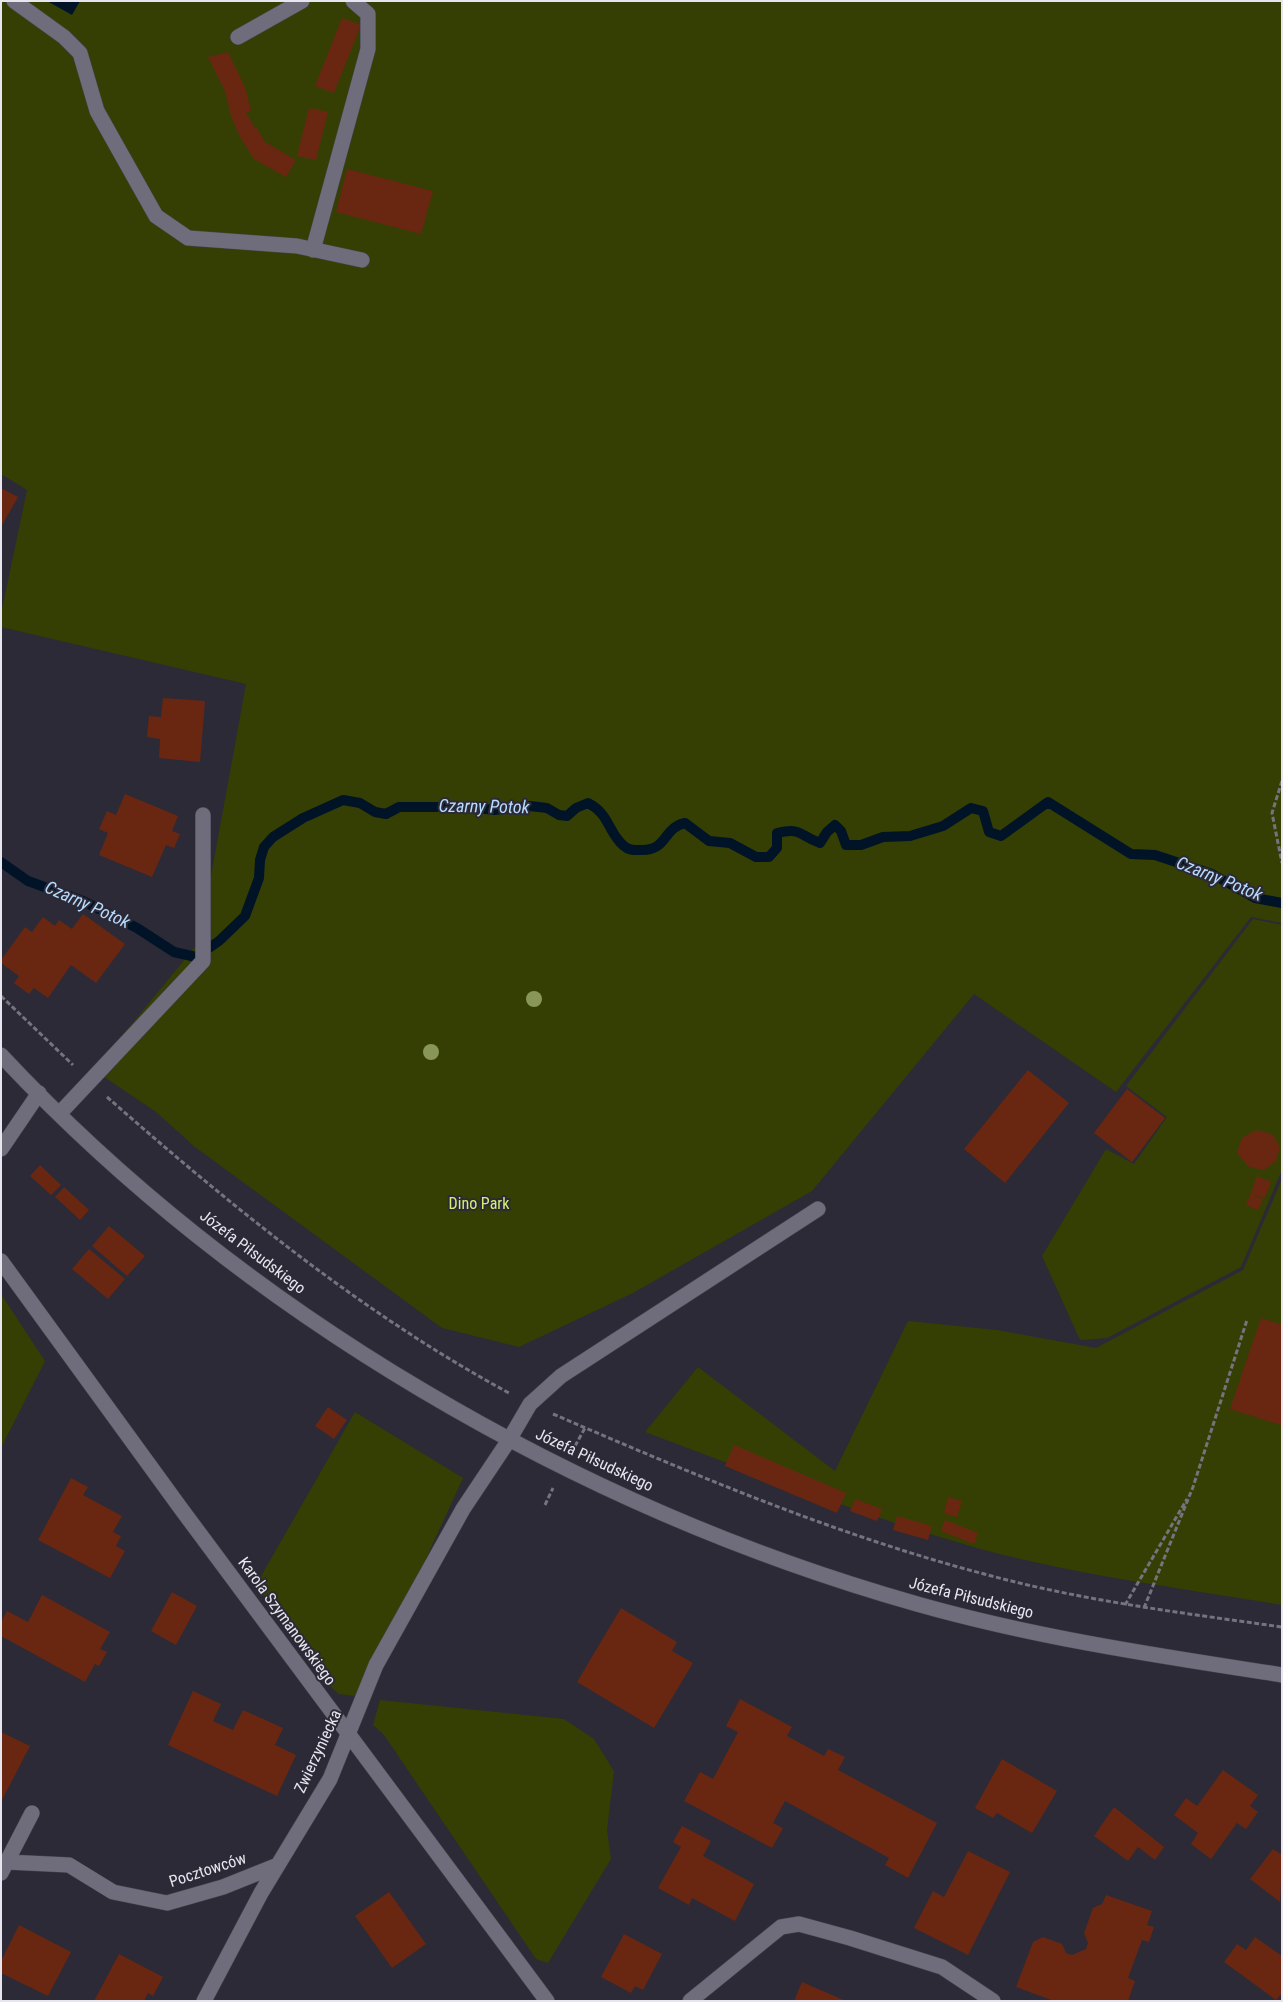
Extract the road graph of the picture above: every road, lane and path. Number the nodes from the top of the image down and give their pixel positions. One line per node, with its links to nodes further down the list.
1 (14, 1): 5 (street)
2 (302, 1): 4 (street)
3 (353, 1): 5 (street)
4 (238, 37)
5 (313, 250): 6 (street)
6 (362, 260)
7 (1282, 781): 9 (path)
8 (203, 815): 12 (street)
9 (1282, 863)
10 (1, 996): 12 (path)
11 (1, 1055): 13 (street, Józefa Piłsudskiego)
12 (90, 1082): 14 (street); 19 (path)
13 (39, 1093): 14 (street, Józefa Piłsudskiego); 15 (street)
14 (60, 1113): 21 (street, Józefa Piłsudskiego)
15 (1, 1149)
16 (818, 1209): 19 (street, Zwierzyniecka)
17 (1, 1260): 30 (street, Karola Szymanowskiego)
18 (1246, 1320): 24 (path)
19 (530, 1404): 20 (path); 21 (street, Zwierzyniecka)
20 (585, 1428): 22 (path); 26 (path)
21 (510, 1440): 29 (street, Józefa Piłsudskiego); 30 (street, Zwierzyniecka)
22 (573, 1451)
23 (556, 1483): 25 (path)
24 (1194, 1487): 26 (path); 27 (path)
25 (545, 1505)
26 (1125, 1605): 27 (path)
27 (1144, 1608): 28 (path)
28 (1282, 1627)
29 (1282, 1675)
30 (349, 1735): 32 (street, Zwierzyniecka); 35 (street, Karola Szymanowskiego)
31 (32, 1813): 33 (street, Pocztowców)
32 (278, 1865): 33 (street, Pocztowców); 34 (street, Zwierzyniecka)
33 (4, 1868)
34 (204, 2001)
35 (547, 2001)
36 (690, 2001): 37 (street)
37 (993, 2001)

